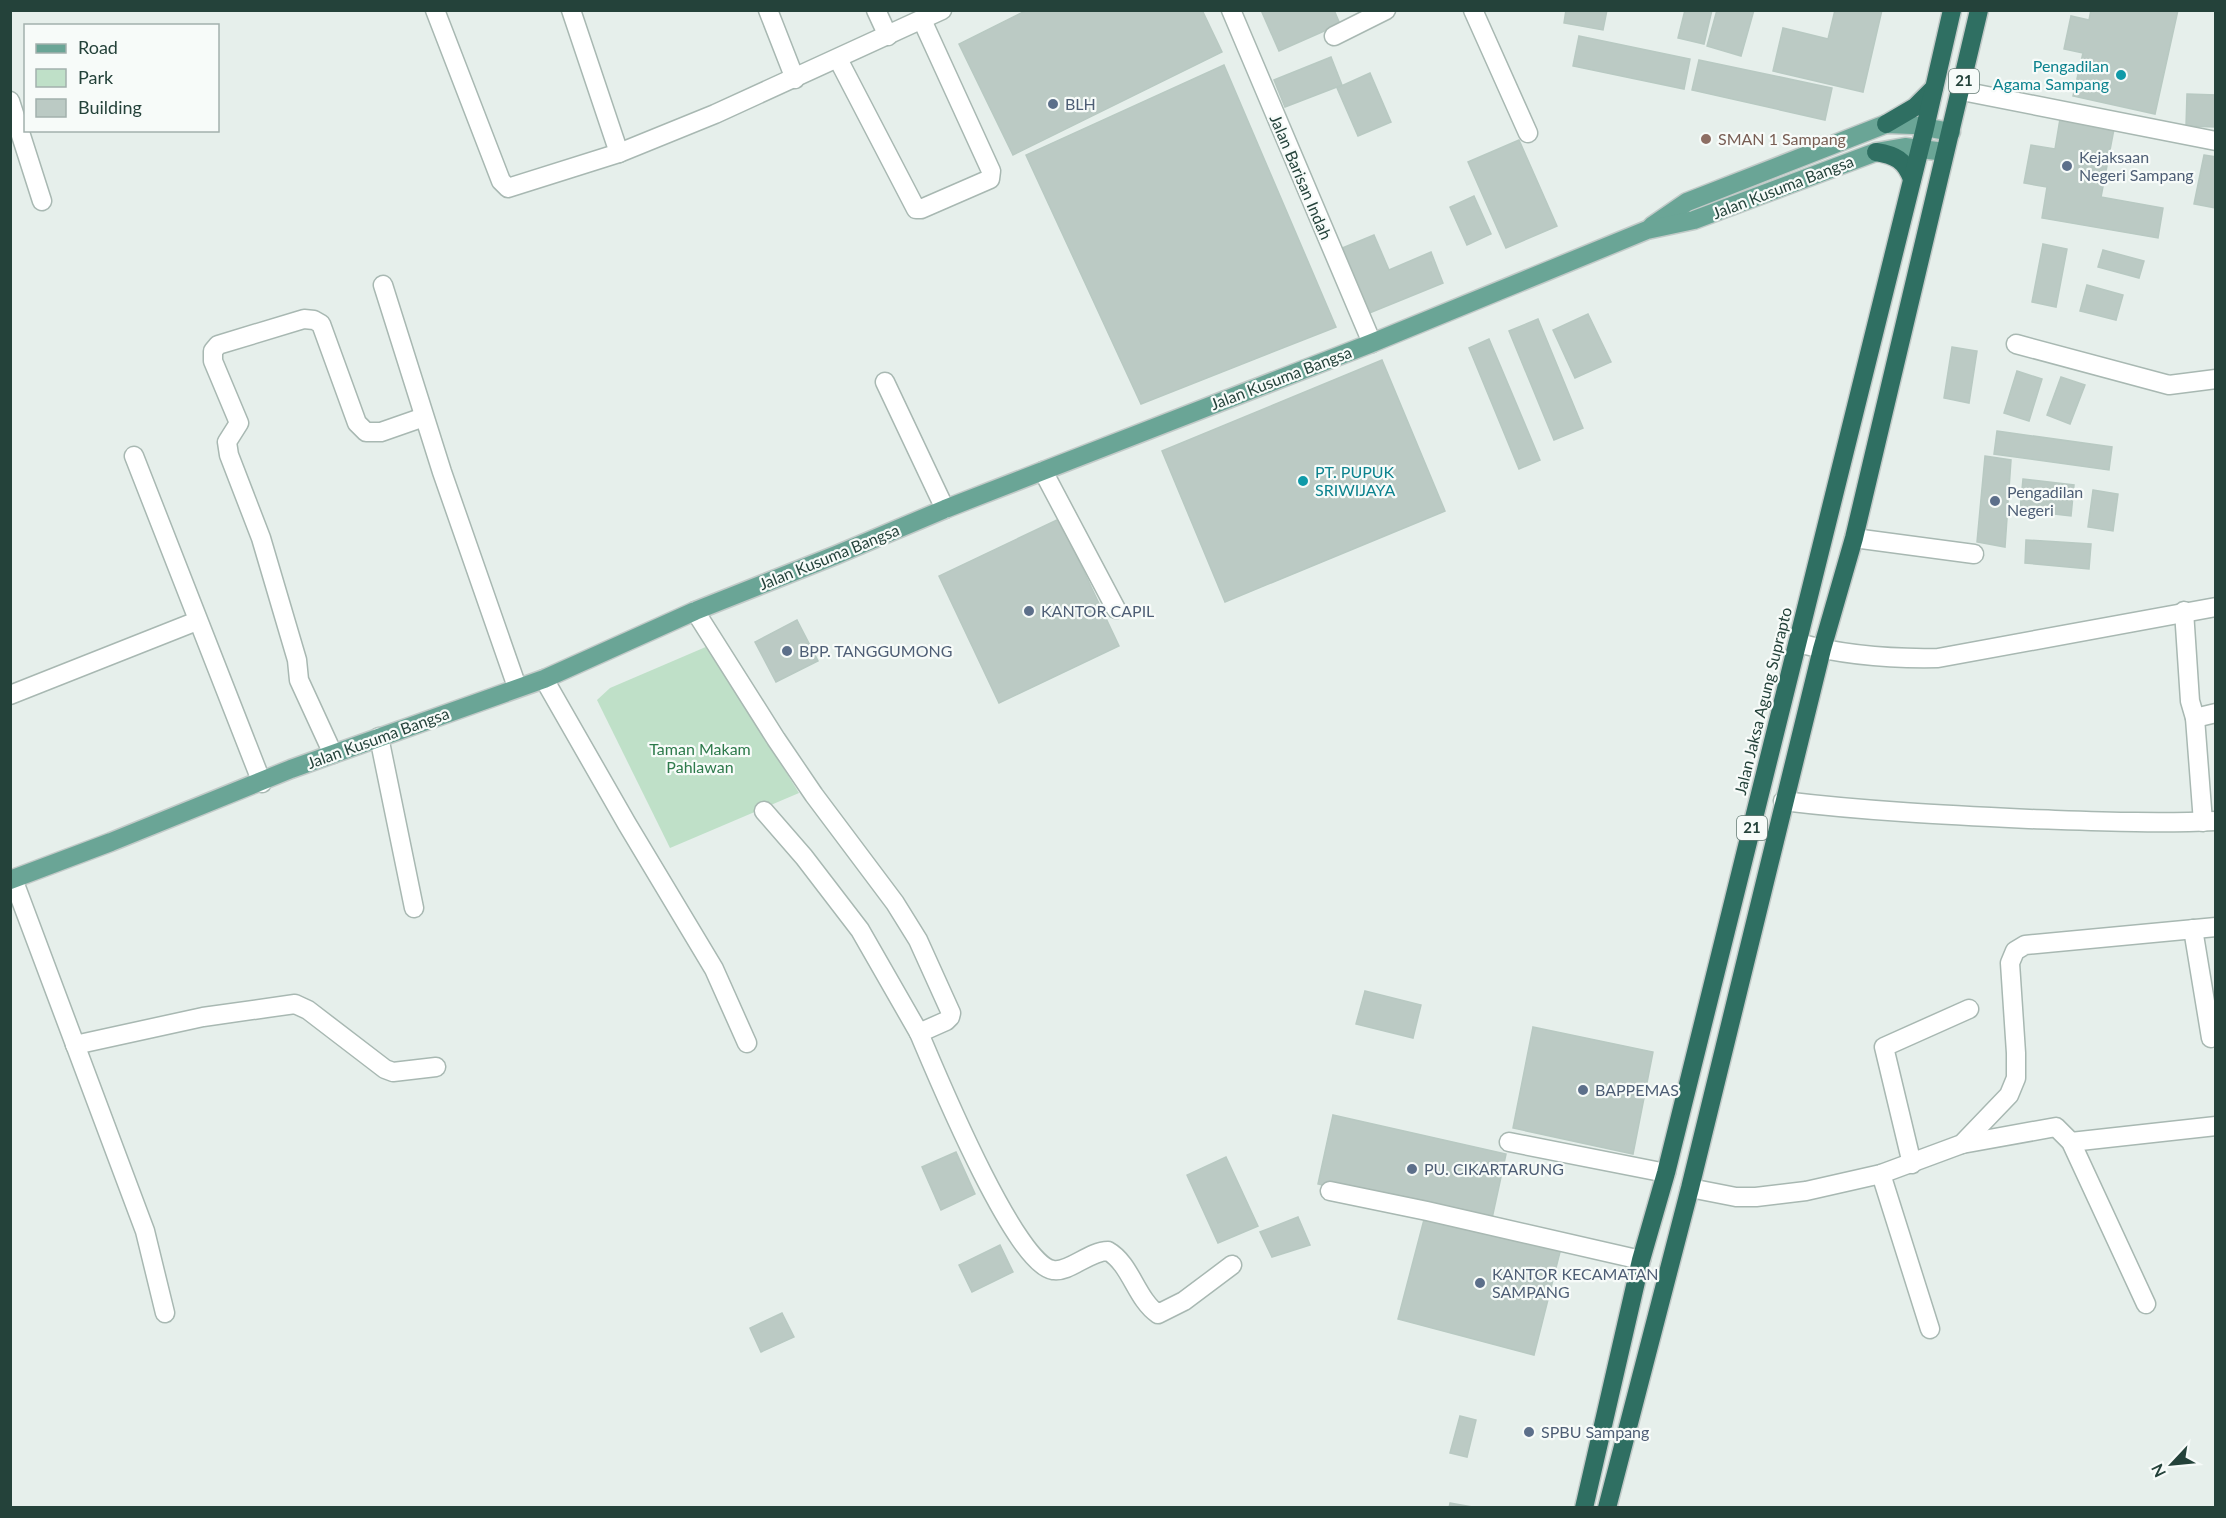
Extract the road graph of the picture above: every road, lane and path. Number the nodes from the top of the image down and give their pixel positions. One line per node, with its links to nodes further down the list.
1 (435, 10): 27 (street)
2 (571, 10): 27 (street)
3 (768, 10): 15 (street)
4 (876, 10): 12 (street)
5 (942, 10): 11 (street)
6 (1386, 10): 13 (street)
7 (1473, 10): 22 (street)
8 (1952, 10): 16 (highway, 21)
9 (1979, 10): 17 (highway, 21)
10 (1232, 11): 32 (street, Jalan Barisan Indah)
11 (922, 20): 12 (street); 14 (street)
12 (888, 36): 14 (street)
13 (1334, 36)
14 (838, 59): 15 (street)
15 (795, 79): 27 (street)
16 (1935, 87): 19 (highway); 20 (highway, 21)
17 (1962, 91): 21 (highway, 21); 23 (street)
18 (10, 101): 29 (street)
19 (1886, 124): 20 (main road, Jalan Kusuma Bangsa); 30 (main road, Jalan Kusuma Bangsa)
20 (1925, 128): 21 (main road, Jalan Kusuma Bangsa); 24 (highway, 21)
21 (1951, 132): 26 (highway, 21)
22 (1528, 133)
23 (2216, 141)
24 (1920, 148): 25 (main road, Jalan Kusuma Bangsa); 26 (main road, Jalan Kusuma Bangsa); 28 (highway, Jalan Jaksa Agung Suprapto / 21)
25 (1876, 152): 28 (highway); 30 (main road, Jalan Kusuma Bangsa)
26 (1945, 152): 40 (highway, 21)
27 (619, 153)
28 (1912, 179): 47 (highway, Jalan Jaksa Agung Suprapto / 21)
29 (42, 201)
30 (1647, 230): 32 (main road, Jalan Kusuma Bangsa)
31 (383, 285): 36 (street)
32 (1372, 343): 38 (main road, Jalan Kusuma Bangsa)
33 (2016, 344): 34 (street)
34 (2216, 380)
35 (885, 382): 39 (street)
36 (424, 417): 50 (street); 55 (street)
37 (134, 456): 46 (street)
38 (1043, 471): 39 (main road, Jalan Kusuma Bangsa); 43 (street)
39 (945, 509): 44 (main road, Jalan Kusuma Bangsa)
40 (1854, 538): 41 (street); 48 (highway, 21)
41 (1974, 554)
42 (2216, 607): 45 (street)
43 (1116, 609)
44 (695, 611): 49 (main road, Jalan Kusuma Bangsa); 65 (street)
45 (2184, 611): 48 (street); 53 (street)
46 (197, 621): 51 (street); 56 (street)
47 (1798, 643): 48 (street); 75 (highway, Jalan Jaksa Agung Suprapto / 21)
48 (1822, 649): 57 (highway, 21)
49 (544, 679): 50 (main road, Jalan Kusuma Bangsa); 67 (street)
50 (517, 687): 54 (main road, Jalan Kusuma Bangsa)
51 (10, 695)
52 (2216, 713): 53 (street)
53 (2195, 718): 59 (street)
54 (379, 737): 55 (main road, Jalan Kusuma Bangsa); 61 (street)
55 (333, 754): 56 (main road, Jalan Kusuma Bangsa)
56 (262, 783): 60 (main road, Jalan Kusuma Bangsa)
57 (1784, 801): 59 (street); 77 (highway, 21)
58 (764, 811): 65 (street)
59 (2209, 821)
60 (12, 880): 68 (street)
61 (414, 908)
62 (2216, 927): 63 (street)
63 (2193, 929): 66 (street); 73 (street)
64 (1969, 1009): 74 (street)
65 (919, 1033): 80 (street)
66 (2211, 1038)
67 (747, 1043)
68 (75, 1046): 69 (street); 82 (street)
69 (436, 1067)
70 (2216, 1126): 72 (street)
71 (1509, 1142): 75 (street)
72 (2071, 1142): 73 (street); 81 (street)
73 (1962, 1144): 74 (street)
74 (1912, 1164): 76 (street)
75 (1666, 1173): 79 (highway, Jalan Jaksa Agung Suprapto / 21)
76 (1881, 1174): 77 (street); 83 (street)
77 (1690, 1188): 85 (highway, 21)
78 (1330, 1191): 79 (street)
79 (1641, 1260): 84 (highway, Jalan Jaksa Agung Suprapto / 21)
80 (1232, 1265)
81 (2146, 1304)
82 (165, 1313)
83 (1930, 1329)
84 (1584, 1508)
85 (1607, 1508)

